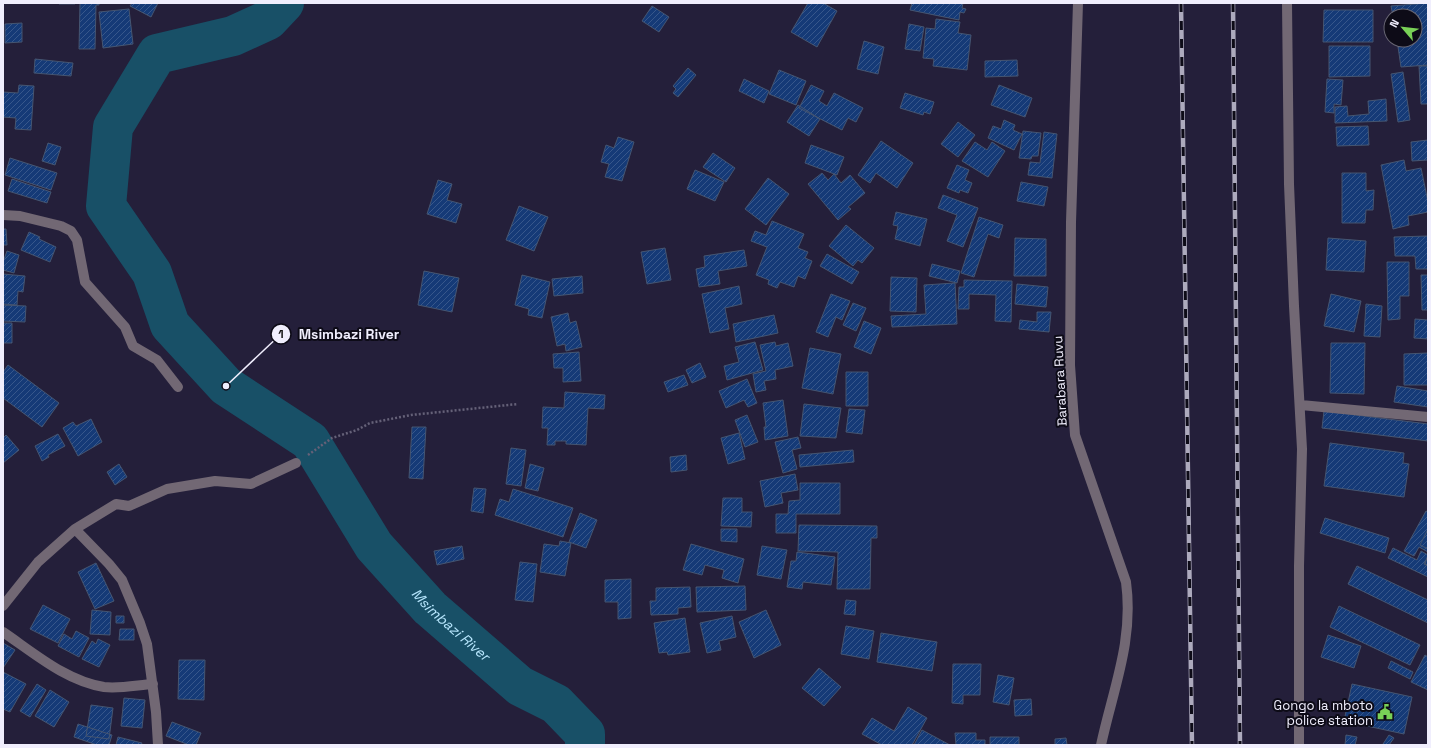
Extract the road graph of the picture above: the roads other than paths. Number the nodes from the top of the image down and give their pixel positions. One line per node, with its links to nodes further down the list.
1 (1078, 3): 13 (street, Barabara Ruvu)
2 (1288, 3): 5 (street)
3 (3, 215): 4 (street)
4 (178, 387)
5 (1301, 405): 6 (street); 14 (street)
6 (1428, 417)
7 (296, 463): 8 (street)
8 (75, 529): 9 (street); 11 (street)
9 (3, 606)
10 (3, 632): 11 (street)
11 (153, 684): 12 (street)
12 (158, 745)
13 (1101, 745)
14 (1299, 745)

